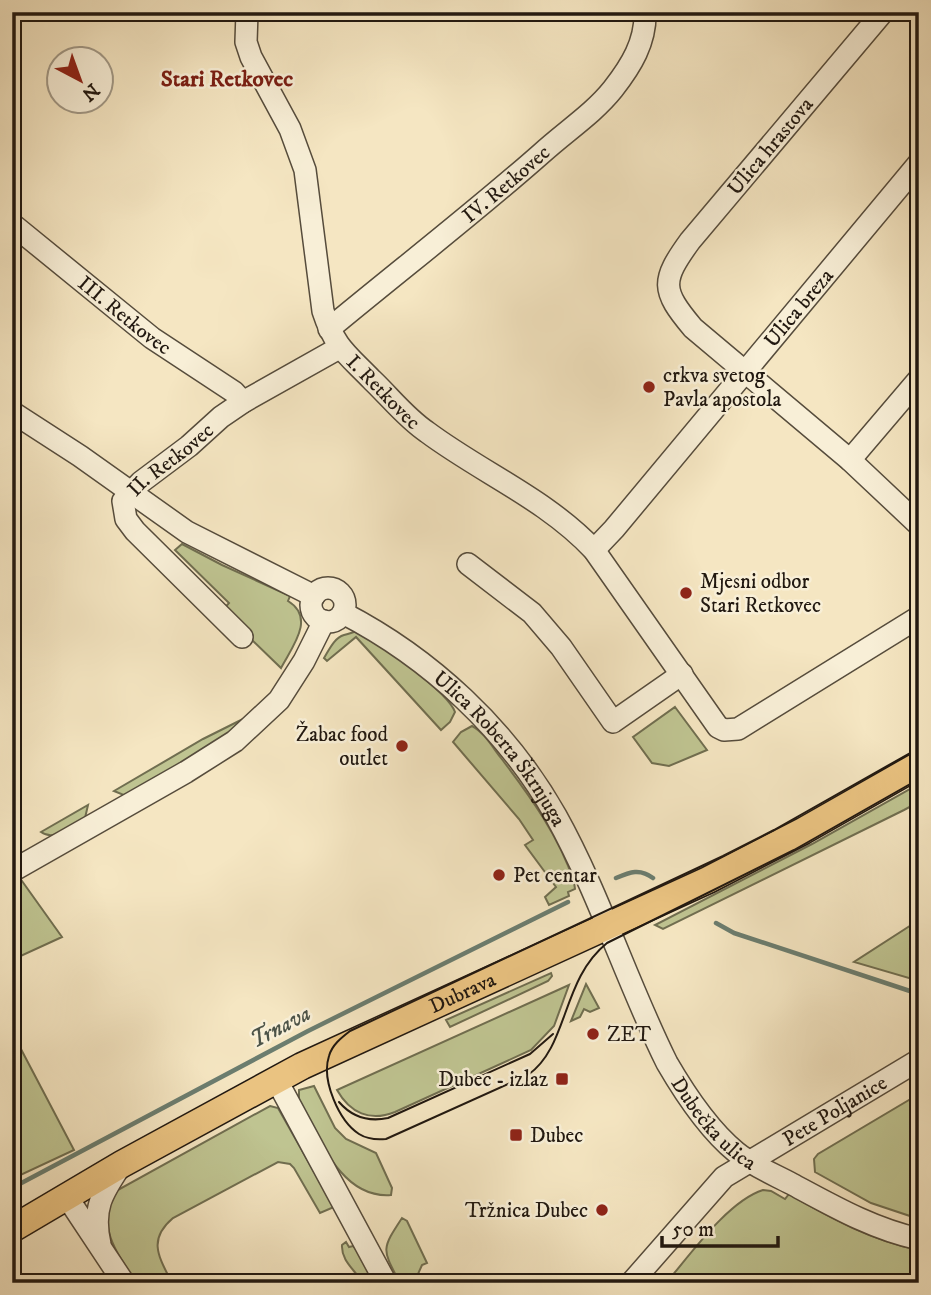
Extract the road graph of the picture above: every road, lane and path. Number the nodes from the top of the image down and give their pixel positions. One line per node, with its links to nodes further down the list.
1 (645, 12): 6 (street, IV. Retkovec)
2 (883, 12): 7 (street, Ulica hrastova)
3 (250, 14): 6 (street)
4 (919, 163): 7 (street, Ulica breza)
5 (12, 224): 9 (street, III. Retkovec)
6 (334, 339): 9 (street, II. Retkovec); 14 (street, I. Retkovec)
7 (745, 371): 11 (street); 14 (street, Ulica breza)
8 (919, 379): 11 (street)
9 (243, 402): 12 (street, II. Retkovec)
10 (12, 412): 12 (street)
11 (850, 460): 13 (street)
12 (131, 491): 16 (street); 19 (street, II. Retkovec)
13 (919, 525)
14 (594, 550): 20 (street, I. Retkovec)
15 (468, 565): 20 (street)
16 (314, 596): 17 (street); 17 (street)
17 (333, 617): 22 (street); 23 (street, Ulica Roberta Škrnjuga)
18 (919, 617): 20 (street, I. Retkovec)
19 (242, 636)
20 (682, 674)
21 (919, 765): 23 (main road, Dubrava)
22 (12, 871)
23 (607, 928): 25 (main road, Dubrava); 26 (street, Dubečka ulica)
24 (919, 1060): 26 (street, Pete Poljanice)
25 (276, 1079): 27 (main road, Dubrava); 33 (street)
26 (749, 1161): 30 (street); 34 (street, Dubečka ulica)
27 (122, 1164): 28 (main road, Dubrava); 31 (street)
28 (66, 1196): 29 (main road, Dubrava); 31 (street)
29 (12, 1229)
30 (919, 1239)
31 (100, 1244): 32 (street)
32 (124, 1283)
33 (386, 1283)
34 (631, 1283)

